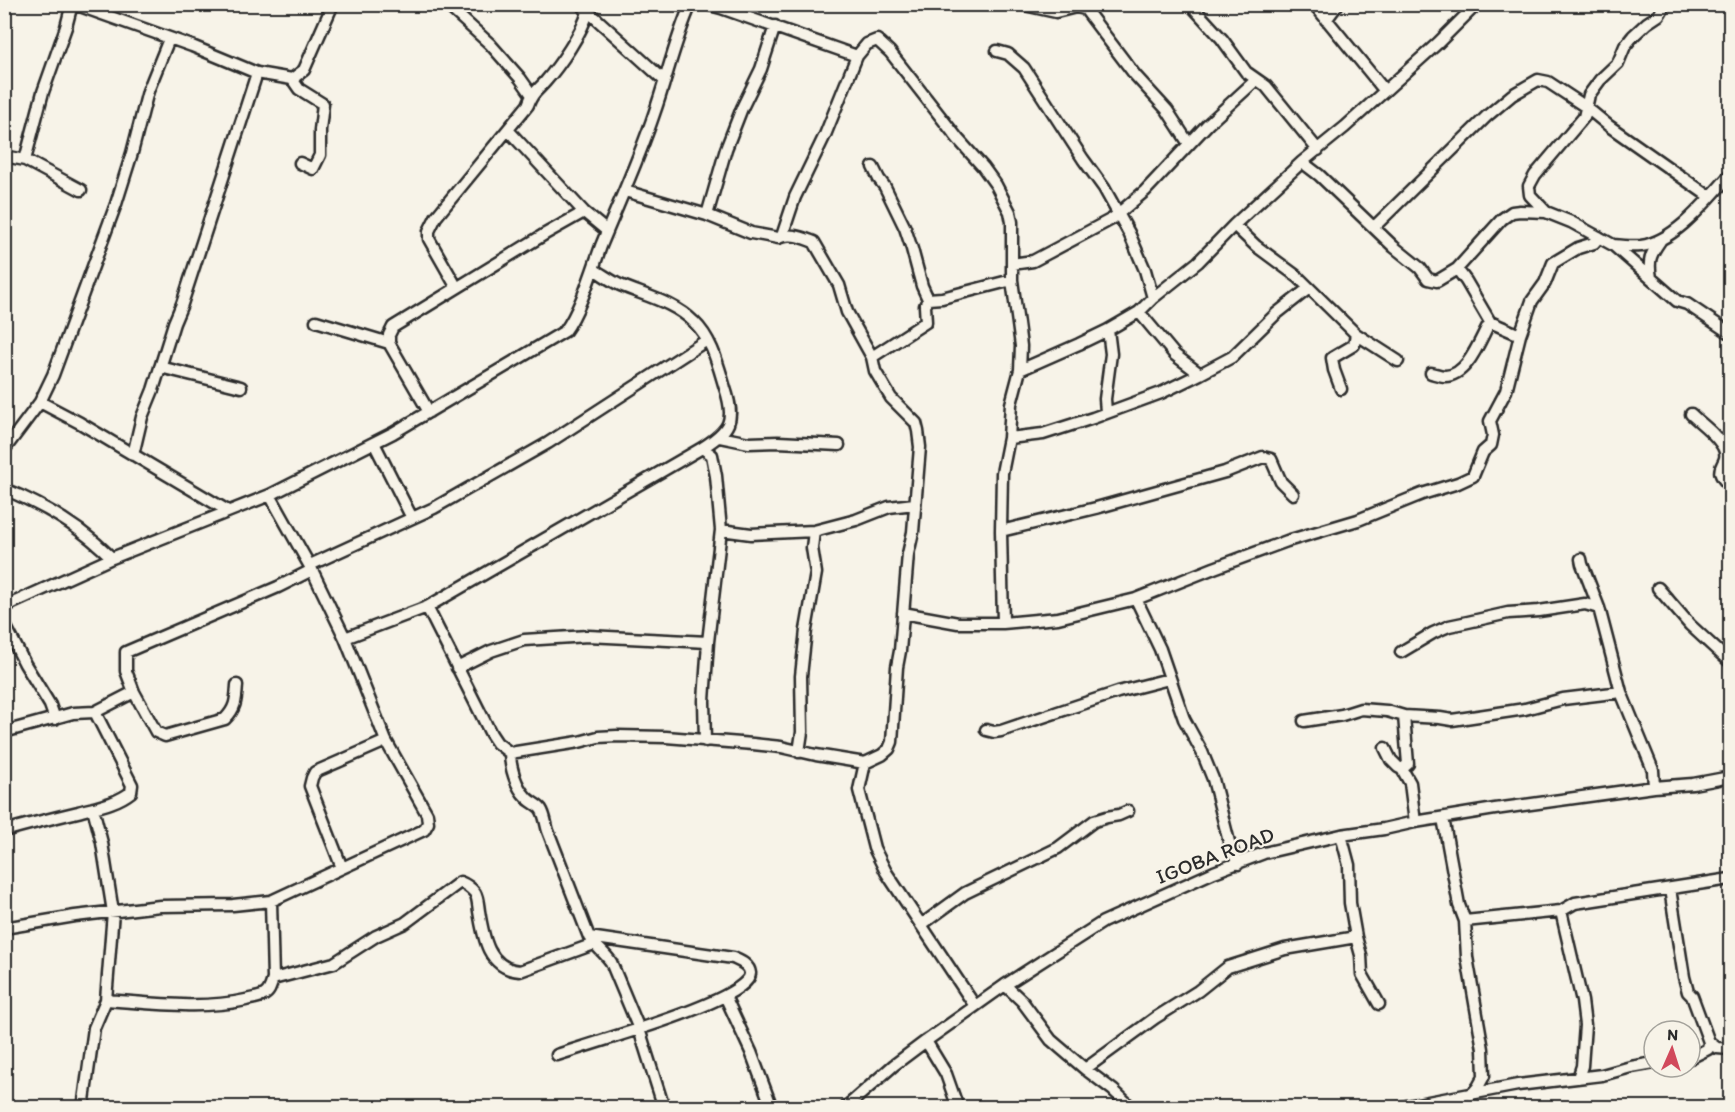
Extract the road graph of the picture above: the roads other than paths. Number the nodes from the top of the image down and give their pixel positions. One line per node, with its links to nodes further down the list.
1 (73, 4): 16 (street); 30 (street)
2 (446, 4): 24 (street)
3 (691, 4): 22 (street)
4 (706, 4): 15 (street)
5 (1020, 4): 12 (street)
6 (1190, 4): 21 (street)
7 (1314, 4): 14 (street)
8 (1338, 4): 14 (street)
9 (1477, 4): 23 (street)
10 (1660, 4): 25 (street)
11 (332, 5): 20 (street)
12 (1041, 7): 27 (street)
13 (584, 8): 22 (street); 24 (street)
14 (1326, 20): 23 (street)
15 (775, 26): 18 (street); 41 (street)
16 (169, 39): 19 (street); 77 (street)
17 (997, 51): 39 (street)
18 (857, 56): 42 (street); 51 (street)
19 (257, 73): 20 (street); 71 (street)
20 (292, 79): 32 (street)
21 (1256, 80): 27 (street); 28 (street)
22 (665, 81): 36 (street)
23 (1385, 90): 28 (street)
24 (532, 95): 26 (street)
25 (1586, 107): 37 (street); 40 (street); 44 (street)
26 (508, 130): 38 (street); 56 (street)
27 (1189, 144): 39 (street)
28 (1318, 150): 31 (street)
29 (4, 156): 30 (street)
30 (25, 160): 35 (street)
31 (1302, 162): 43 (street); 44 (street)
32 (300, 163)
33 (873, 167): 59 (street)
34 (1731, 175): 37 (street)
35 (81, 190)
36 (625, 191): 41 (street); 45 (street)
37 (1710, 197): 49 (street)
38 (584, 212): 45 (street); 56 (street)
39 (1119, 212): 51 (street); 58 (street)
40 (1546, 212): 48 (street); 53 (street)
41 (707, 215): 46 (street)
42 (786, 222): 46 (street); 47 (street)
43 (1234, 225): 57 (street); 58 (street)
44 (1374, 227): 53 (street)
45 (608, 231): 52 (street)
46 (782, 236): 47 (street)
47 (796, 236): 69 (street)
48 (1599, 237): 50 (street); 66 (street)
49 (1660, 241): 50 (street); 54 (street)
50 (1613, 245): 54 (street)
51 (1012, 264): 55 (street)
52 (593, 268): 67 (street); 78 (street)
53 (1457, 269): 62 (street)
54 (1651, 279): 64 (street)
55 (1012, 280): 59 (street); 72 (street)
56 (458, 288): 68 (street)
57 (1309, 288): 65 (street); 74 (street)
58 (1153, 298): 60 (street)
59 (928, 299): 69 (street)
60 (1139, 312): 63 (street); 74 (street)
61 (316, 321): 68 (street)
62 (1490, 322): 66 (street); 73 (street)
63 (1108, 330): 72 (street); 79 (street)
64 (1731, 333)
65 (1356, 334): 70 (street); 76 (street)
66 (1520, 335): 102 (street)
67 (707, 340): 81 (street); 94 (street)
68 (389, 343): 78 (street)
69 (872, 357): 92 (street)
70 (1398, 361)
71 (160, 367): 75 (street); 87 (street)
72 (1020, 370): 82 (street)
73 (1431, 373)
74 (1200, 374): 79 (street)
75 (241, 387)
76 (1341, 389)
77 (40, 402): 86 (street); 87 (street)
78 (429, 412): 83 (street)
79 (1106, 412): 82 (street)
80 (1691, 414): 88 (street)
81 (720, 437): 84 (street); 85 (street)
82 (1009, 438): 97 (street)
83 (374, 443): 91 (street); 94 (street)
84 (839, 445)
85 (702, 448): 95 (street); 104 (street)
86 (4, 450)
87 (133, 455): 93 (street)
88 (1731, 486)
89 (4, 489): 98 (street)
90 (1293, 494): 97 (street)
91 (270, 495): 93 (street); 100 (street)
92 (914, 504): 96 (street); 106 (street)
93 (228, 511): 98 (street)
94 (412, 518): 100 (street)
95 (721, 530): 96 (street); 110 (street)
96 (814, 531): 127 (street)
97 (1001, 531): 107 (street)
98 (112, 558): 103 (street)
99 (1581, 559): 105 (street)
100 (311, 568): 109 (street); 116 (street)
101 (1658, 588): 112 (street)
102 (1136, 599): 107 (street); 114 (street)
103 (4, 607)
104 (427, 607): 109 (street); 113 (street)
105 (1599, 608): 111 (street); 117 (street)
106 (903, 612): 107 (street); 129 (street)
107 (1003, 623)
108 (4, 624): 120 (street)
109 (345, 638): 124 (street)
110 (708, 642): 113 (street); 125 (street)
111 (1401, 652)
112 (1731, 662)
113 (457, 668): 128 (street)
114 (1169, 679): 122 (street); 139 (street)
115 (237, 685): 116 (street)
116 (135, 692): 118 (street)
117 (1621, 692): 119 (street); 132 (street)
118 (95, 712): 120 (street); 133 (street)
119 (1404, 716): 121 (street); 130 (street)
120 (55, 719): 123 (street)
121 (1304, 721)
122 (986, 730)
123 (4, 732)
124 (386, 741): 140 (street); 140 (street)
125 (705, 741): 127 (street); 128 (street)
126 (1385, 748): 130 (street)
127 (800, 752): 129 (street)
128 (510, 753): 150 (street)
129 (864, 763): 147 (street)
130 (1402, 769): 136 (street)
131 (1731, 777): 132 (street, IGOBA ROAD)
132 (1654, 787): 135 (street, IGOBA ROAD)
133 (93, 808): 137 (street); 145 (street)
134 (1128, 811): 147 (street)
135 (1443, 818): 136 (street, IGOBA ROAD); 146 (street)
136 (1415, 822): 138 (street, IGOBA ROAD)
137 (4, 831)
138 (1341, 835): 139 (street, IGOBA ROAD); 149 (street)
139 (1238, 864): 152 (street, IGOBA ROAD)
140 (342, 868): 143 (street)
141 (1731, 879): 142 (street)
142 (1671, 890): 144 (street); 159 (street)
143 (271, 901): 145 (street); 151 (street)
144 (1561, 911): 146 (street); 166 (street)
145 (112, 912): 148 (street); 154 (street)
146 (1465, 921): 165 (street)
147 (921, 925): 156 (street)
148 (4, 927)
149 (1356, 937): 155 (street); 164 (street)
150 (592, 941): 151 (street); 153 (street); 157 (street)
151 (273, 979): 154 (street)
152 (1005, 985): 156 (street, IGOBA ROAD); 164 (street)
153 (725, 996): 157 (street); 171 (street)
154 (106, 1000): 169 (street)
155 (1379, 1004)
156 (975, 1006): 158 (street, IGOBA ROAD)
157 (639, 1029): 162 (street); 170 (street)
158 (926, 1041): 172 (street, IGOBA ROAD); 173 (street)
159 (1709, 1042): 160 (street); 161 (street)
160 (1731, 1049)
161 (1702, 1052)
162 (557, 1055)
163 (1642, 1065): 166 (street)
164 (1085, 1069): 174 (street)
165 (1484, 1076): 167 (street); 168 (street)
166 (1578, 1078): 167 (street)
167 (1496, 1089): 168 (street)
168 (1471, 1095): 175 (street)
169 (82, 1107)
170 (664, 1107)
171 (772, 1107)
172 (845, 1107)
173 (958, 1107)
174 (1132, 1107)
175 (1396, 1107)

